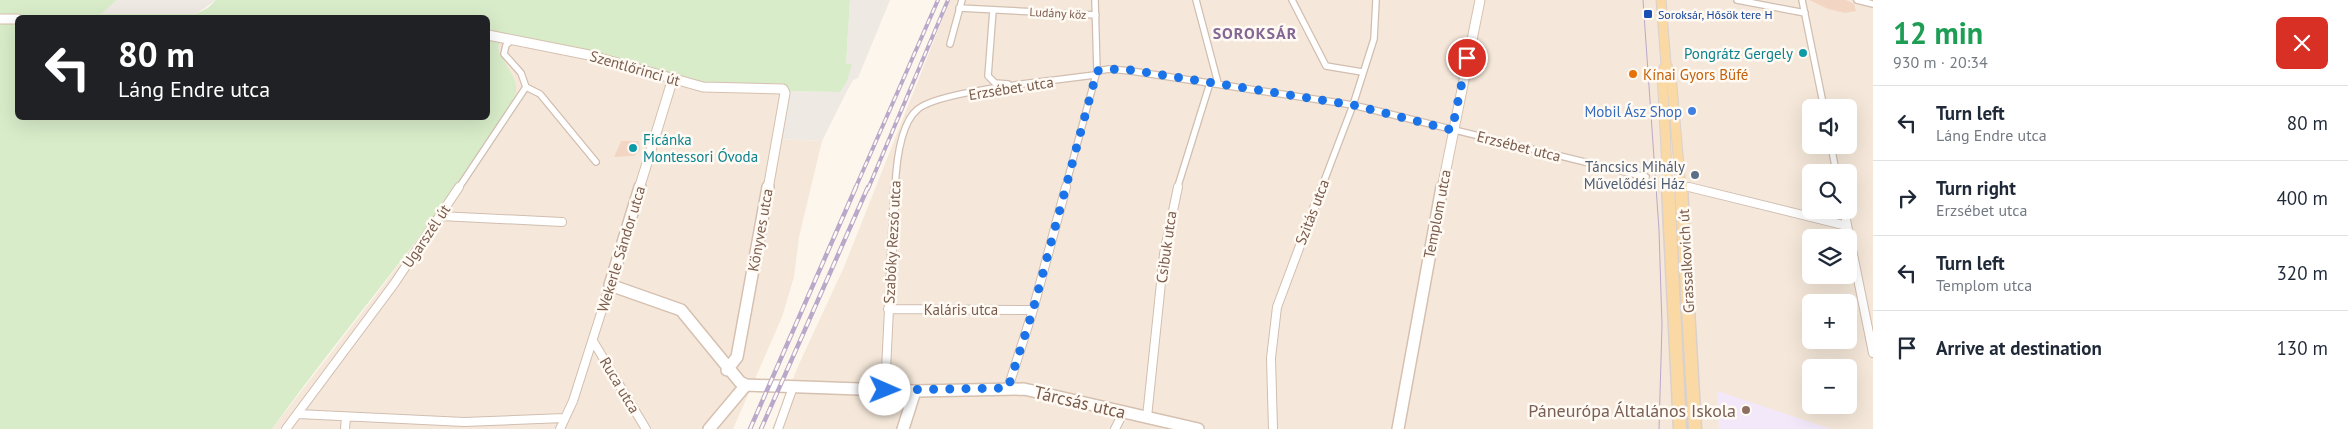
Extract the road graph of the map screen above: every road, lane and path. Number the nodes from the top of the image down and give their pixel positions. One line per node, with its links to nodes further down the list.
1 (962, 0): 12 (street)
2 (1095, 0): 15 (street)
3 (1196, 0): 26 (street)
4 (1292, 0): 22 (street)
5 (1376, 0): 22 (street, Szitás utca)
6 (1480, 0): 32 (main road, Templom utca)
7 (1661, 0): 21 (main road, Grassalkovich út)
8 (1737, 0): 14 (street)
9 (1802, 0): 14 (street)
10 (1857, 0): 11 (street)
11 (1873, 4)
12 (959, 8): 13 (street, Ludány köz); 20 (street)
13 (993, 10): 15 (street, Ludány köz); 25 (street)
14 (1805, 13): 29 (street)
15 (1096, 15): 23 (street)
16 (0, 19): 17 (main road)
17 (15, 19)
18 (490, 35): 19 (main road, Szentlőrinci út)
19 (513, 39): 24 (main road, Szentlőrinci út); 27 (street)
20 (950, 44)
21 (1666, 64): 35 (main road, Grassalkovich út); 36 (main road, Grassalkovich út)
22 (1362, 72): 31 (street, Szitás utca)
23 (1096, 73): 25 (street, Erzsébet utca); 26 (street, Erzsébet utca); 43 (street)
24 (674, 78): 28 (main road, Szentlőrinci út); 41 (main road, Wekerle Sándor utca)
25 (1059, 81): 30 (street, Erzsébet utca)
26 (1214, 83): 31 (street, Erzsébet utca); 55 (street, Csibuk utca)
27 (526, 87): 33 (street); 37 (street, Ugarszél út)
28 (783, 89): 46 (main road, Könyves utca)
29 (1822, 99)
30 (927, 104): 42 (street, Szabóky Rezső utca)
31 (1353, 105): 32 (street, Erzsébet utca); 67 (street, Szitás utca)
32 (1452, 130): 34 (street, Erzsébet utca); 68 (main road, Templom utca)
33 (596, 162)
34 (1646, 177)
35 (1667, 182): 36 (street); 69 (main road, Grassalkovich út)
36 (1682, 186): 40 (street); 70 (main road, Grassalkovich út)
37 (440, 216): 39 (street); 53 (street, Ugarszél út)
38 (1845, 219): 40 (street)
39 (562, 222)
40 (1846, 226): 45 (street)
41 (610, 285): 44 (street, Wekerle Sándor utca); 46 (main road)
42 (888, 309): 43 (street, Kaláris utca); 50 (street, Szabóky Rezső utca)
43 (1033, 310): 49 (street)
44 (593, 341): 56 (street, Wekerle Sándor utca); 61 (street, Ruca utca)
45 (1873, 353)
46 (728, 370): 47 (main road)
47 (746, 385): 48 (main road, Tárcsás utca); 62 (main road)
48 (793, 387): 50 (main road, Tárcsás utca); 63 (street)
49 (1008, 388): 51 (main road, Tárcsás utca); 52 (main road, Tárcsás utca)
50 (885, 390): 51 (main road, Tárcsás utca)
51 (915, 391): 64 (main road)
52 (1124, 411): 55 (main road, Tárcsás utca); 65 (street)
53 (298, 414): 54 (street); 58 (street, Ugarszél út)
54 (346, 417): 57 (street); 59 (street)
55 (1147, 417): 66 (main road, Tárcsás utca)
56 (564, 418): 57 (street); 60 (street, Wekerle Sándor utca)
57 (468, 426)
58 (286, 429)
59 (345, 429)
60 (560, 429)
61 (646, 429)
62 (709, 429)
63 (778, 429)
64 (903, 429)
65 (1115, 429)
66 (1198, 429)
67 (1273, 429)
68 (1398, 429)
69 (1680, 429)
70 (1695, 429)

